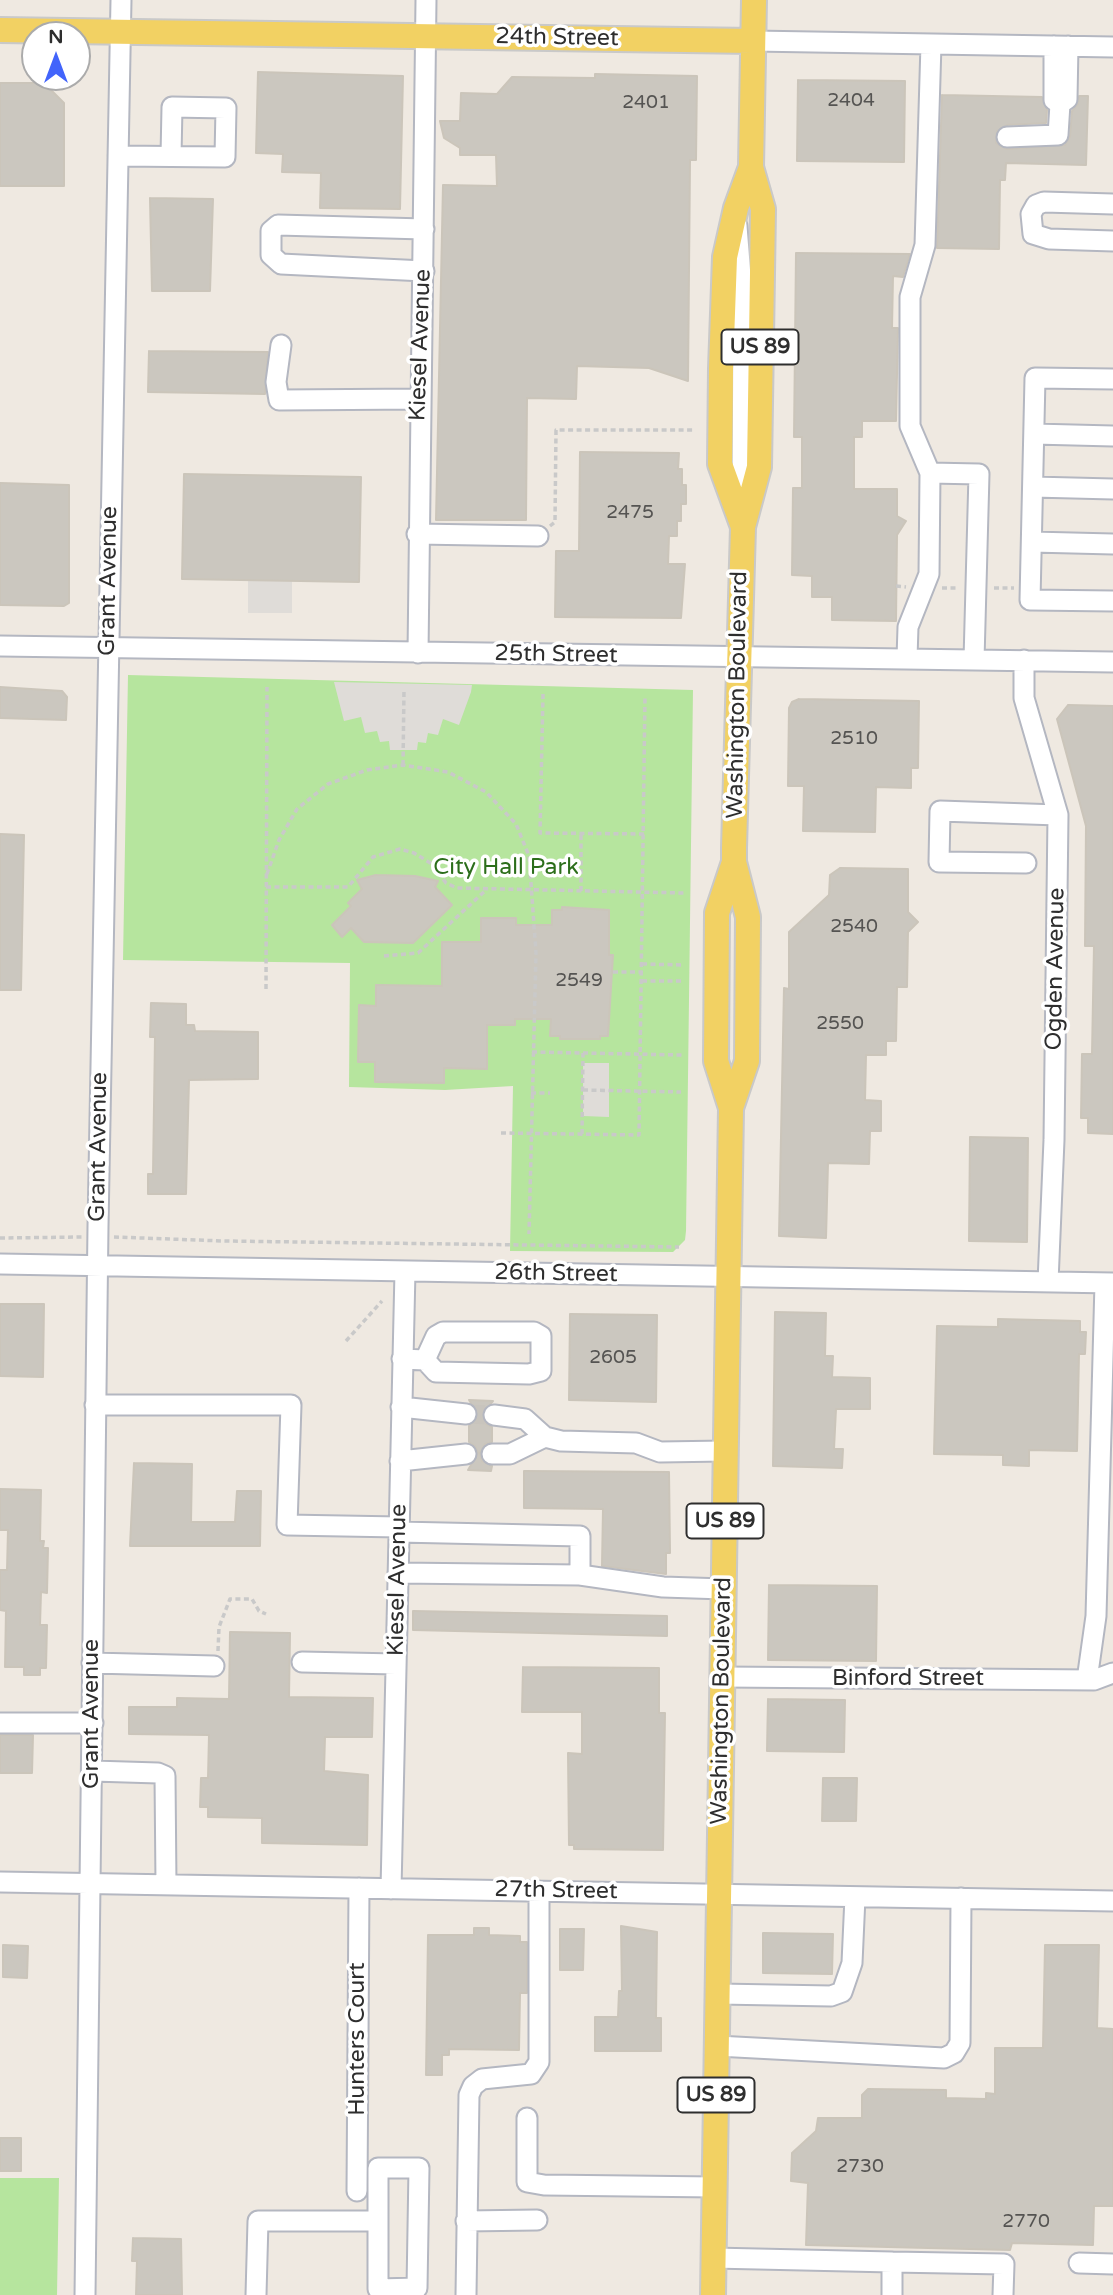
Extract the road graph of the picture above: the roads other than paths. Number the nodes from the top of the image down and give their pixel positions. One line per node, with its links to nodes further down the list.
1 (121, 0): 5 (street, Grant Avenue)
2 (426, 0): 6 (street, Kiesel Avenue)
3 (754, 0): 7 (main road, Washington Boulevard / US 89)
4 (0, 30): 5 (main road, 24th Street)
5 (121, 31): 6 (main road, 24th Street); 12 (street, Grant Avenue)
6 (426, 36): 7 (main road, 24th Street); 16 (street, Kiesel Avenue)
7 (753, 41): 8 (street, 24th Street); 14 (main road, Washington Boulevard / US 89)
8 (931, 44): 9 (street, 24th Street); 24 (street)
9 (1061, 46): 10 (street, 24th Street); 11 (street)
10 (1113, 47)
11 (1007, 137)
12 (118, 156): 13 (street); 34 (street, Grant Avenue)
13 (171, 156)
14 (751, 167): 27 (main road, Washington Boulevard / US 89); 27 (main road, Washington Boulevard / US 89)
15 (1113, 204): 17 (street)
16 (424, 229): 18 (street, Kiesel Avenue); 18 (street)
17 (1113, 241)
18 (424, 271): 21 (street, Kiesel Avenue)
19 (281, 345): 21 (street)
20 (1113, 379): 22 (street)
21 (419, 399): 28 (street, Kiesel Avenue)
22 (1034, 435): 23 (street); 25 (street)
23 (1113, 436)
24 (930, 473): 37 (street); 38 (street)
25 (1033, 487): 26 (street); 30 (street)
26 (1113, 489)
27 (743, 527): 36 (main road, Washington Boulevard / US 89)
28 (417, 534): 29 (street); 35 (street, Kiesel Avenue)
29 (538, 536)
30 (1031, 542): 31 (street); 32 (street)
31 (1113, 544)
32 (1113, 601)
33 (0, 646): 34 (street, 25th Street)
34 (107, 648): 35 (street, 25th Street); 44 (street, Grant Avenue)
35 (418, 653): 36 (street, 25th Street)
36 (737, 657): 37 (street, 25th Street); 46 (main road, Washington Boulevard / US 89)
37 (907, 658): 38 (street, 25th Street)
38 (974, 660): 39 (street, 25th Street)
39 (1024, 660): 40 (street, 25th Street); 41 (street, Ogden Avenue)
40 (1113, 662)
41 (1058, 815): 42 (street); 47 (street, Ogden Avenue)
42 (1026, 863)
43 (0, 1264): 44 (street, 26th Street)
44 (98, 1266): 45 (street, 26th Street); 51 (street, Grant Avenue)
45 (405, 1271): 46 (street, 26th Street); 49 (street, Kiesel Avenue)
46 (727, 1277): 47 (street, 26th Street); 56 (main road, Washington Boulevard / US 89)
47 (1048, 1282): 48 (street, 26th Street)
48 (1109, 1283): 70 (street)
49 (402, 1359): 50 (street); 52 (street, Kiesel Avenue)
50 (425, 1360): 50 (street)
51 (95, 1405): 60 (street); 65 (street, Grant Avenue)
52 (401, 1407): 53 (street); 59 (street, Kiesel Avenue)
53 (466, 1414)
54 (494, 1415): 55 (street)
55 (545, 1437): 56 (street); 58 (street)
56 (725, 1451): 63 (main road, Washington Boulevard / US 89)
57 (466, 1454): 59 (street)
58 (492, 1454)
59 (400, 1461): 60 (street, Kiesel Avenue)
60 (399, 1529): 61 (street, Kiesel Avenue); 62 (street)
61 (398, 1573): 62 (street); 66 (street, Kiesel Avenue)
62 (580, 1575): 63 (street)
63 (724, 1589): 69 (main road, Washington Boulevard / US 89)
64 (302, 1662): 66 (street)
65 (92, 1663): 67 (street); 72 (street, Grant Avenue)
66 (396, 1664): 78 (street, Kiesel Avenue)
67 (214, 1666)
68 (1113, 1673): 70 (street)
69 (723, 1678): 70 (street, Binford Street); 80 (main road, Washington Boulevard / US 89)
70 (1091, 1680)
71 (0, 1723): 72 (street)
72 (93, 1723): 73 (street, Grant Avenue)
73 (93, 1771): 75 (street, Grant Avenue); 76 (street)
74 (0, 1882): 75 (street, 27th Street)
75 (90, 1883): 76 (street, 27th Street); 96 (street, Grant Avenue)
76 (166, 1885): 77 (street, 27th Street)
77 (359, 1888): 78 (street, 27th Street); 88 (street, Hunters Court)
78 (391, 1889): 79 (street, 27th Street)
79 (539, 1891): 80 (street, 27th Street); 91 (street)
80 (720, 1894): 81 (street, 27th Street); 84 (main road, Washington Boulevard / US 89)
81 (855, 1897): 82 (street, 27th Street); 84 (street)
82 (961, 1898): 83 (street, 27th Street); 85 (street)
83 (1113, 1901)
84 (719, 1994): 85 (main road, Washington Boulevard / US 89)
85 (717, 2046): 87 (main road, Washington Boulevard / US 89)
86 (527, 2118): 87 (street)
87 (715, 2187): 92 (main road, Washington Boulevard / US 89)
88 (357, 2190)
89 (537, 2220): 91 (street)
90 (377, 2221): 90 (street); 97 (street)
91 (466, 2221): 98 (street)
92 (713, 2258): 93 (street); 99 (main road, Washington Boulevard / US 89)
93 (892, 2262): 100 (street); 101 (street)
94 (1079, 2263): 95 (street)
95 (1113, 2264)
96 (85, 2295)
97 (256, 2295)
98 (466, 2295)
99 (713, 2295)
100 (892, 2295)
101 (1003, 2295)

